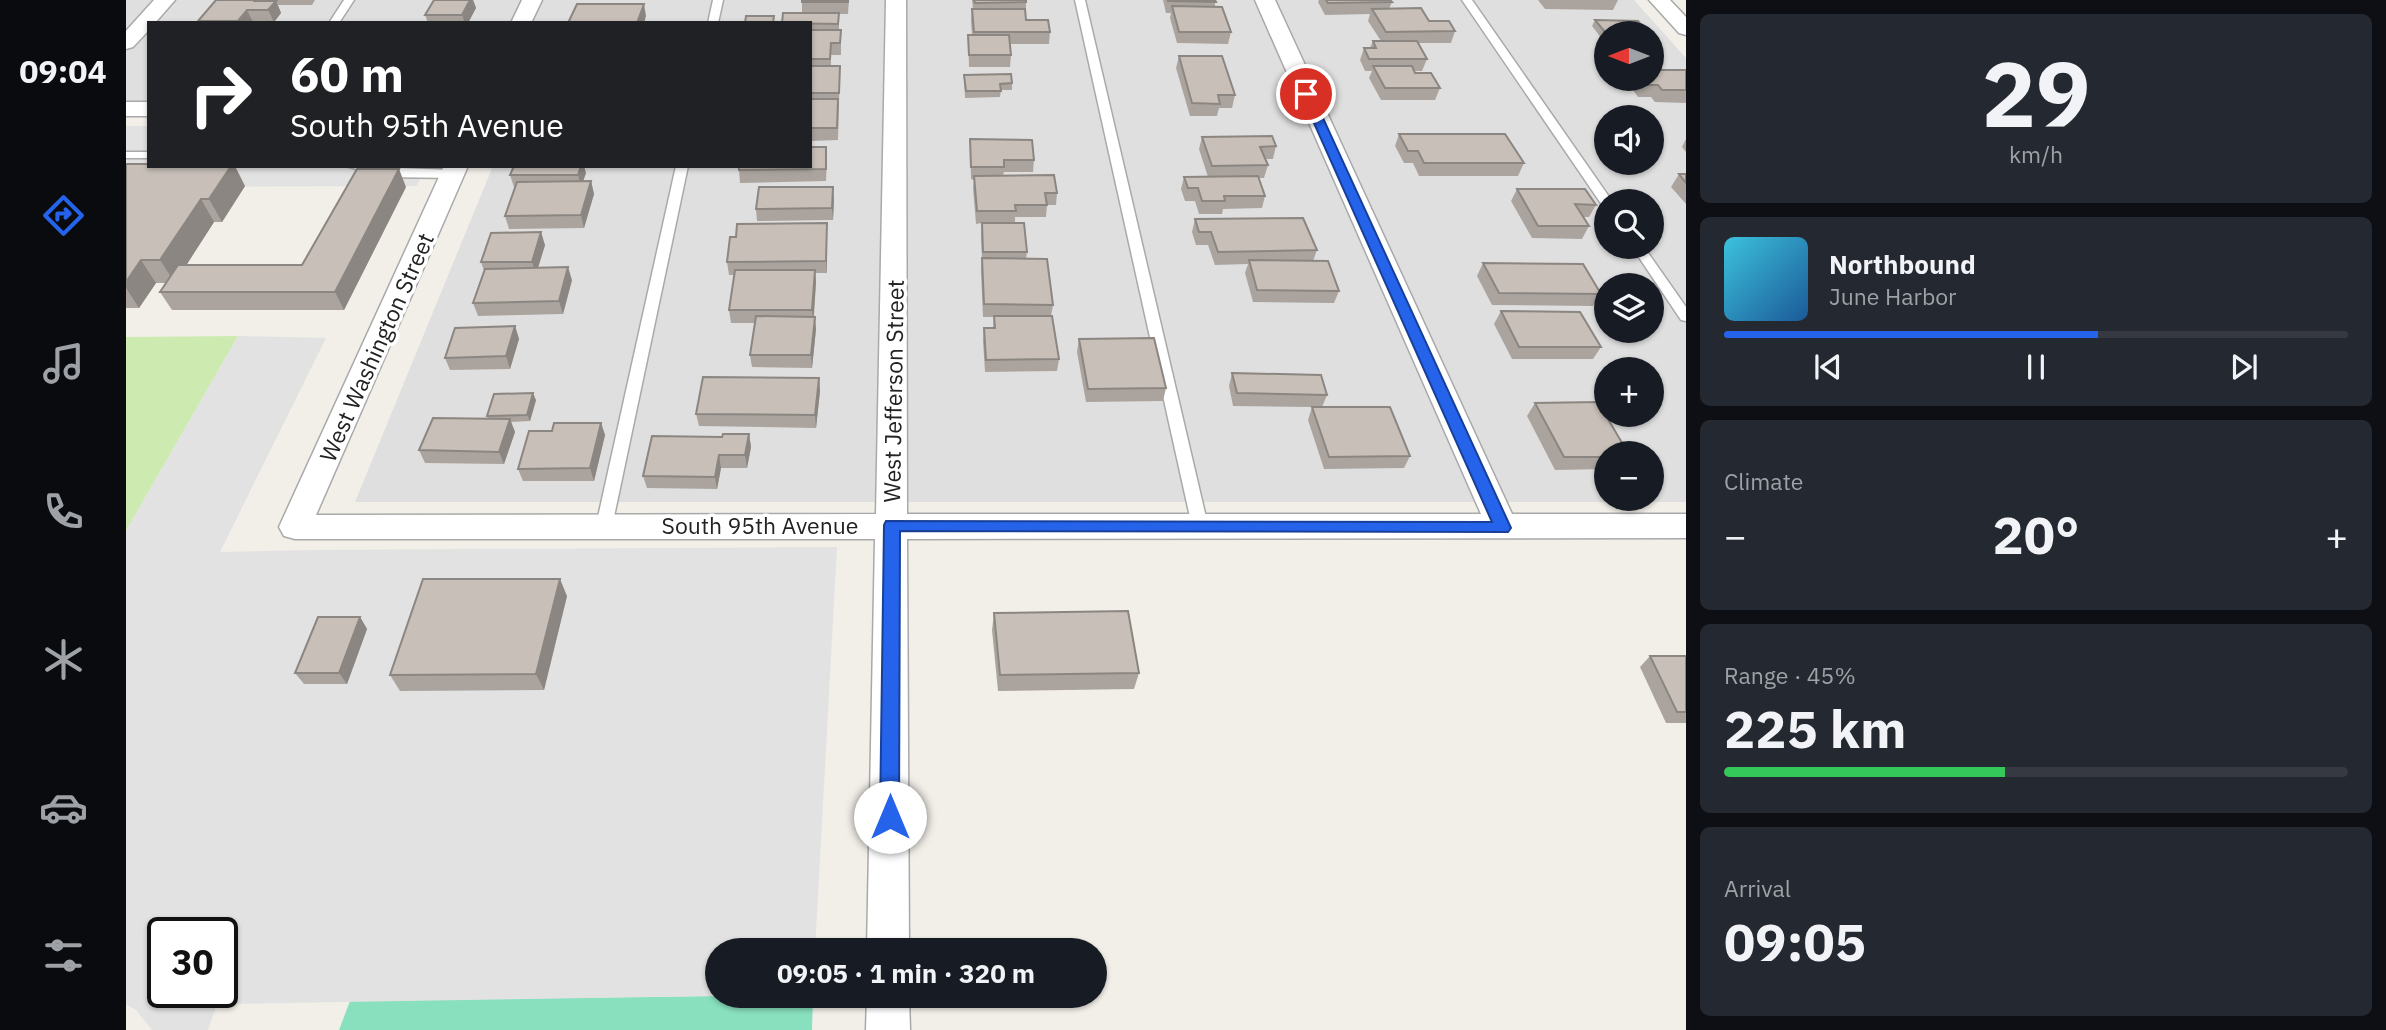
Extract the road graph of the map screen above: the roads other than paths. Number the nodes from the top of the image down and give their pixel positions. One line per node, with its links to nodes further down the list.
1 (165, 0): 14 (street)
2 (349, 0): 10 (lane)
3 (532, 0): 11 (street)
4 (718, 0): 12 (lane)
5 (896, 0): 25 (street, West Jefferson Street)
6 (1080, 0): 27 (lane)
7 (1265, 0): 30 (street)
8 (1468, 0): 22 (lane)
9 (1659, 0): 13 (street)
10 (335, 21)
11 (522, 21)
12 (713, 21)
13 (1686, 29)
14 (126, 43)
15 (126, 109): 16 (street)
16 (147, 109)
17 (126, 155): 18 (lane)
18 (147, 155)
19 (361, 168): 21 (lane)
20 (682, 168): 26 (lane)
21 (455, 170): 28 (street, West Washington Street)
22 (1597, 189)
23 (1645, 259): 24 (lane)
24 (1686, 317)
25 (892, 525): 26 (street, South 95th Avenue); 27 (street, South 95th Avenue); 31 (street, West Jefferson Street)
26 (604, 526): 28 (street, South 95th Avenue)
27 (1200, 526): 30 (street, South 95th Avenue)
28 (295, 527)
29 (1686, 527): 30 (street, South 95th Avenue)
30 (1503, 528)
31 (888, 938)
32 (888, 1008): 33 (street)
33 (888, 1030)

